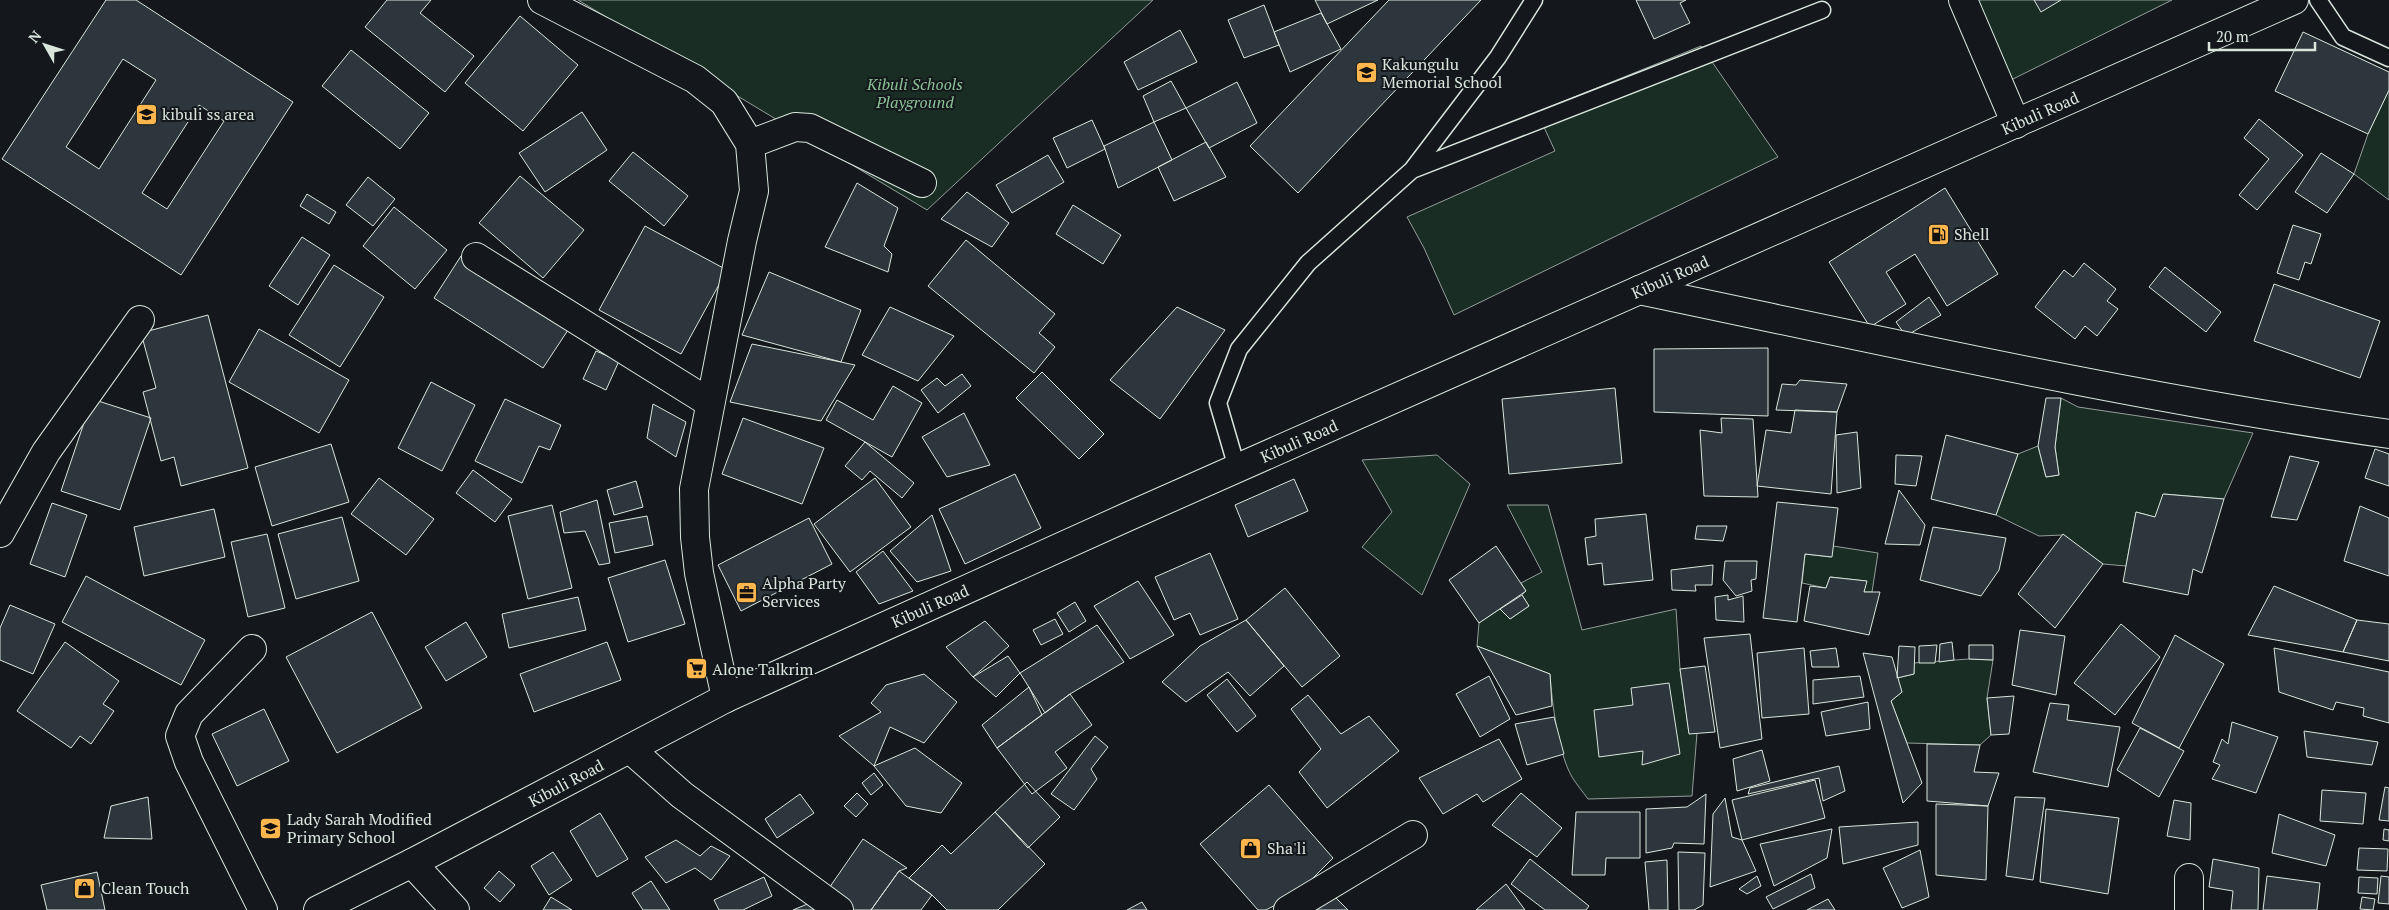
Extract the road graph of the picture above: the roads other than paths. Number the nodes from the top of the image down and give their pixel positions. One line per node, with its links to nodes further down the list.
1 (542, 0): 9 (street)
2 (1534, 0): 10 (lane)
3 (1963, 0): 8 (street)
4 (2294, 0): 8 (street, Kibuli Road)
5 (2318, 0): 7 (lane)
6 (1822, 10): 10 (lane)
7 (2389, 58)
8 (2016, 124): 13 (street, Kibuli Road)
9 (750, 144): 11 (street); 15 (street)
10 (1412, 170): 17 (lane)
11 (922, 183)
12 (476, 257): 15 (street)
13 (1639, 290): 16 (street); 17 (street, Kibuli Road)
14 (140, 320): 18 (street)
15 (710, 403): 20 (street)
16 (2389, 434)
17 (1238, 468): 20 (street, Kibuli Road)
18 (0, 533)
19 (252, 649): 25 (street)
20 (726, 698): 21 (street, Kibuli Road)
21 (630, 749): 23 (street, Kibuli Road); 28 (street)
22 (1413, 835): 29 (street)
23 (412, 863): 26 (street, Kibuli Road); 27 (street)
24 (2189, 878): 30 (street)
25 (263, 910)
26 (318, 910)
27 (455, 910)
28 (839, 910)
29 (1288, 910)
30 (2189, 910)

